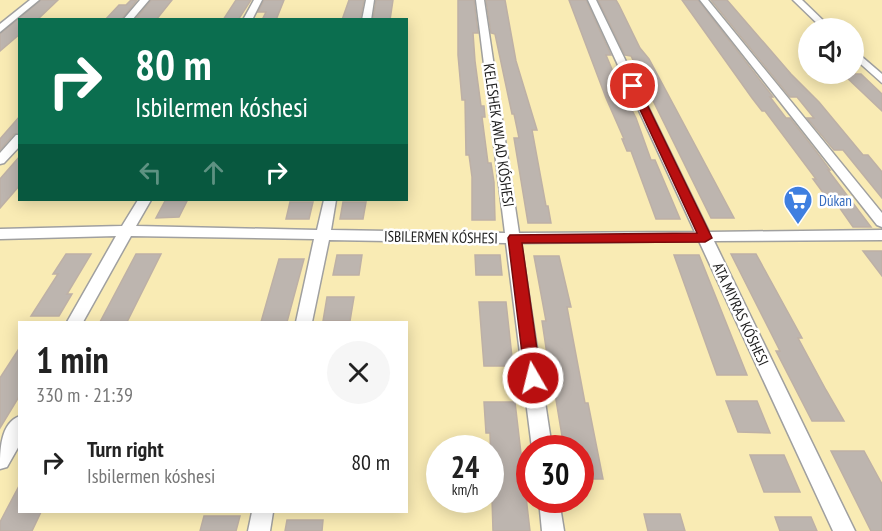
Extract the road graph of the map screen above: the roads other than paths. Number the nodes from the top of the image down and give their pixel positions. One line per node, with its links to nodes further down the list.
1 (35, 0): 13 (street)
2 (145, 0): 9 (street)
3 (258, 0): 10 (street)
4 (370, 0): 11 (street)
5 (480, 0): 25 (street, KELESHEK AWLAD KÓSHESI)
6 (592, 0): 26 (street, ATA MIYRAS KÓSHESI)
7 (704, 0): 20 (street)
8 (797, 0): 12 (street)
9 (129, 18)
10 (248, 18)
11 (366, 18)
12 (816, 18)
13 (0, 29)
14 (864, 63): 15 (street)
15 (882, 80)
16 (18, 140): 17 (street)
17 (0, 160)
18 (143, 201): 21 (street)
19 (330, 201): 24 (street)
20 (882, 222)
21 (125, 231): 22 (street, ISBILERMEN KÓSHESI); 24 (street, ISBILERMEN KÓSHESI); 27 (street)
22 (0, 234)
23 (882, 235): 26 (street, ISBILERMEN KÓSHESI)
24 (323, 236): 25 (street, ISBILERMEN KÓSHESI); 28 (street)
25 (514, 238): 26 (street, ISBILERMEN KÓSHESI); 30 (street, KELESHEK AWLAD KÓSHESI)
26 (705, 238): 36 (street, ATA MIYRAS KÓSHESI)
27 (76, 321)
28 (304, 321)
29 (18, 428): 31 (street)
30 (540, 435)
31 (0, 460)
32 (263, 513): 34 (street)
33 (551, 513): 35 (street)
34 (259, 531)
35 (554, 531)
36 (844, 531)

